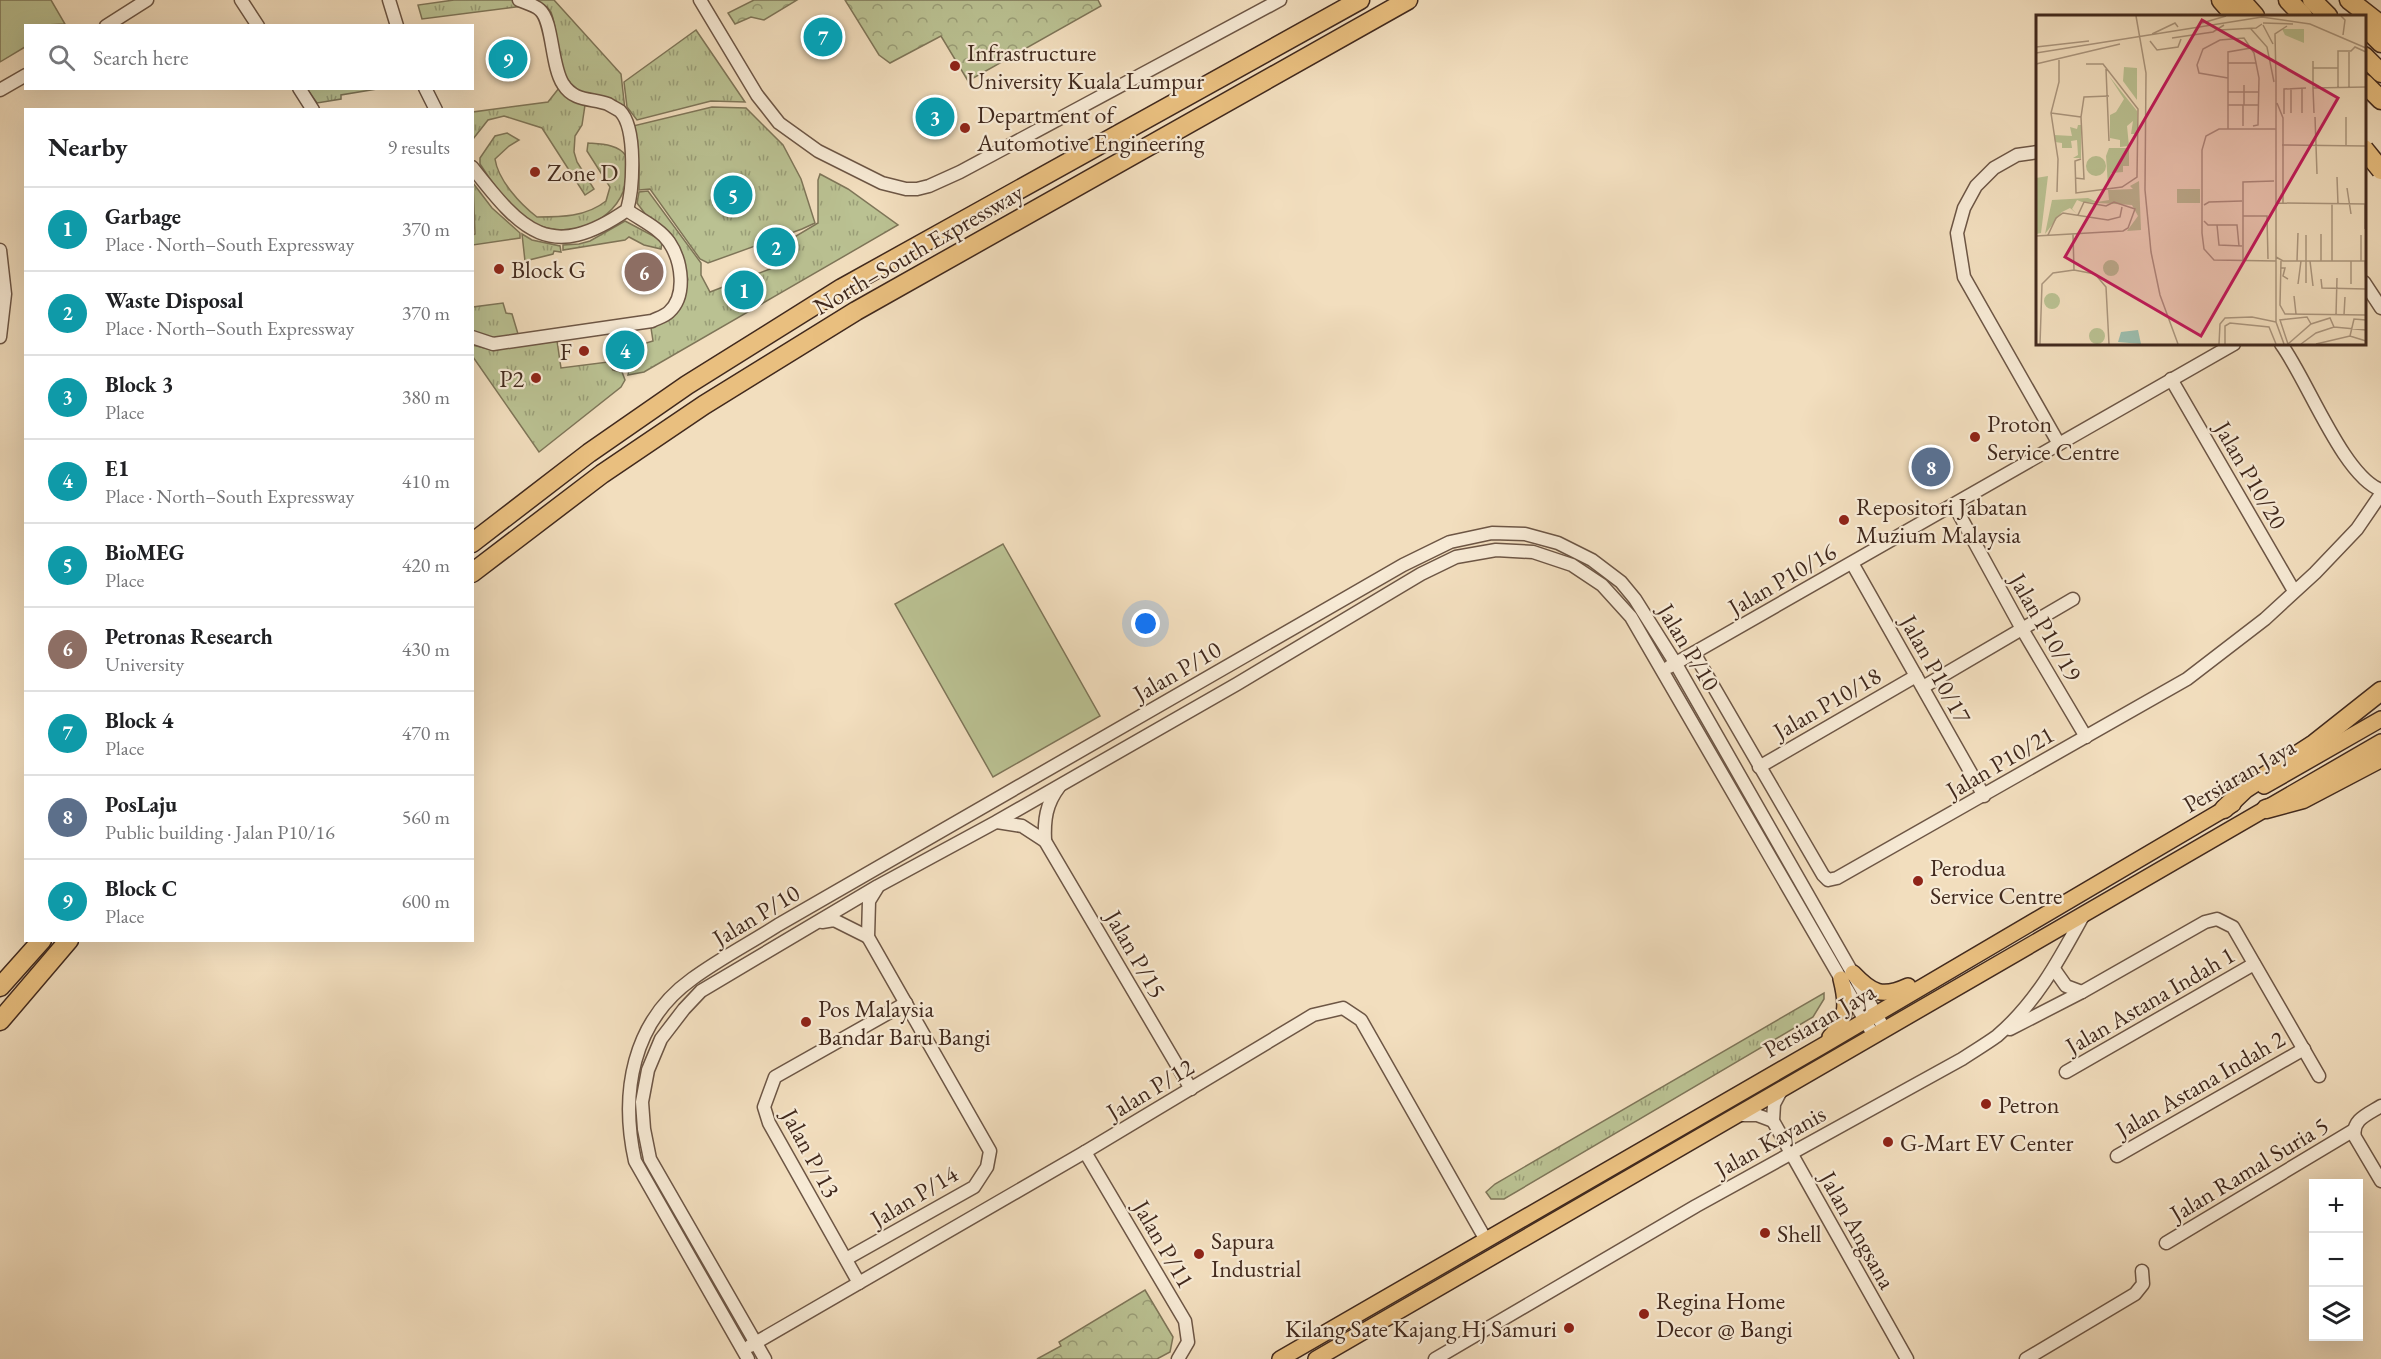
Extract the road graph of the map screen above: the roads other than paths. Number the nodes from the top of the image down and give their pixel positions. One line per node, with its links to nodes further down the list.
1 (147, 0): 20 (street)
2 (241, 0): 21 (street)
3 (389, 0): 22 (street)
4 (519, 0): 42 (street)
5 (700, 0): 6 (street)
6 (1280, 0)
7 (1360, 0): 54 (highway, North–South Expressway)
8 (1408, 0): 56 (highway, North–South Expressway)
9 (2221, 0): 15 (highway)
10 (2241, 0): 16 (highway)
11 (2288, 0): 17 (highway)
12 (2312, 0): 18 (highway)
13 (2340, 0): 19 (highway)
14 (2349, 0): 23 (highway)
15 (2234, 15)
16 (2254, 15)
17 (2302, 15)
18 (2327, 15)
19 (2354, 15)
20 (109, 24)
21 (257, 24)
22 (397, 24)
23 (2381, 25)
24 (2366, 28): 25 (highway)
25 (2381, 43)
26 (2366, 58): 27 (highway)
27 (2381, 73)
28 (24, 76): 30 (street)
29 (2366, 84): 33 (highway)
30 (0, 90)
31 (300, 90): 34 (street)
32 (426, 90): 35 (street)
33 (2381, 100)
34 (312, 108)
35 (435, 108)
36 (2366, 151): 39 (highway)
37 (2036, 152): 51 (street)
38 (2366, 152): 41 (highway, bridge)
39 (2381, 157)
40 (474, 169): 42 (street)
41 (2381, 170)
42 (627, 210): 47 (street)
43 (0, 250): 46 (street)
44 (2366, 285): 45 (street)
45 (2381, 308)
46 (0, 338)
47 (474, 338)
48 (2232, 345): 50 (street, Jalan P10/16)
49 (2282, 345): 52 (street)
50 (2172, 379): 51 (street, Jalan P10/16); 57 (street, Jalan P10/20)
51 (2059, 444): 53 (street, Jalan P10/16)
52 (2381, 492): 57 (street, Jalan P10/21)
53 (1953, 505): 55 (street, Jalan P10/16); 59 (street, Jalan P10/19)
54 (474, 541)
55 (1852, 563): 60 (street, Jalan P10/16); 63 (street, Jalan P10/17)
56 (474, 571)
57 (2294, 591): 67 (street, Jalan P10/21)
58 (2073, 599): 59 (street)
59 (2022, 629): 64 (street); 67 (street, Jalan P10/19)
60 (1694, 653): 61 (street, Jalan P10/16); 70 (street, Jalan P10/21)
61 (1676, 664): 62 (street, Jalan P10/16); 86 (street, Jalan P/10); 114 (street, Jalan P/10)
62 (1663, 671): 71 (street, Jalan P/10); 86 (street, Jalan P/10)
63 (1916, 676): 64 (street, Jalan P10/17); 70 (street, Jalan P10/18)
64 (1923, 687): 72 (street, Jalan P10/17)
65 (2381, 691): 73 (highway)
66 (2381, 719): 73 (main road, Persiaran Jaya)
67 (2086, 737): 72 (street, Jalan P10/21)
68 (2381, 742): 74 (main road, Persiaran Jaya)
69 (2381, 758): 74 (highway)
70 (1759, 767): 72 (street, Jalan P10/21)
71 (1062, 784): 75 (street, Jalan P/10); 76 (street)
72 (1984, 796)
73 (2224, 809): 83 (main road, Persiaran Jaya)
74 (2266, 809): 78 (main road, Persiaran Jaya)
75 (996, 822): 76 (street, Jalan P/15); 77 (street, Jalan P/10)
76 (1045, 841): 98 (street, Jalan P/15)
77 (878, 886): 79 (street, Jalan P/10); 80 (street)
78 (2083, 916): 85 (street, Jalan Kayanis); 92 (main road, Persiaran Jaya)
79 (815, 924): 80 (street); 113 (street, Jalan P/10)
80 (868, 937): 89 (street, Jalan P/14)
81 (40, 942): 87 (highway)
82 (67, 942): 91 (highway)
83 (1986, 948): 86 (main road); 90 (main road, Persiaran Jaya)
84 (2254, 964): 88 (street); 95 (street); 96 (street, Jalan Astana Indah 1)
85 (2054, 969): 88 (street); 93 (street, Jalan Kayanis)
86 (1847, 976): 90 (street, Jalan P/10); 94 (main road)
87 (0, 987)
88 (2082, 992): 93 (street)
89 (906, 1003): 110 (street, Jalan P/13); 110 (street, Jalan P/14)
90 (1870, 1017): 92 (street, Jalan P/10); 94 (main road, Persiaran Jaya)
91 (0, 1021)
92 (1879, 1033): 99 (main road, Persiaran Jaya)
93 (1996, 1037): 105 (street, Jalan Kayanis)
94 (1822, 1046): 108 (main road, Persiaran Jaya)
95 (2304, 1049): 97 (street); 106 (street, Jalan Astana Indah 2)
96 (2066, 1072)
97 (2319, 1077)
98 (1191, 1089): 104 (street, Jalan P/12); 108 (street, Jalan P/12)
99 (1782, 1089): 101 (main road, Persiaran Jaya); 102 (street)
100 (2381, 1106): 103 (street, Jalan Ramal Suria 5)
101 (1738, 1116): 102 (street); 115 (main road, Persiaran Jaya)
102 (1773, 1121): 105 (street, Jalan Angsana)
103 (2354, 1130): 107 (street); 109 (street, Jalan Ramal Suria 5)
104 (1085, 1152): 112 (street, Jalan P/12); 117 (street, Jalan P/11)
105 (1791, 1154): 119 (street, Jalan Kayanis); 120 (street, Jalan Angsana)
106 (2116, 1156)
107 (2381, 1181)
108 (1486, 1240): 118 (main road, Persiaran Jaya)
109 (2166, 1243)
110 (846, 1259): 112 (street, Jalan P/13)
111 (2142, 1270): 121 (street)
112 (859, 1283): 113 (street, Jalan P/12)
113 (756, 1343): 114 (street, Jalan P/12); 116 (street, Jalan P/10)
114 (745, 1354)
115 (1325, 1357)
116 (765, 1359)
117 (1178, 1359)
118 (1280, 1359)
119 (1435, 1359)
120 (1907, 1359)
121 (2026, 1359)

